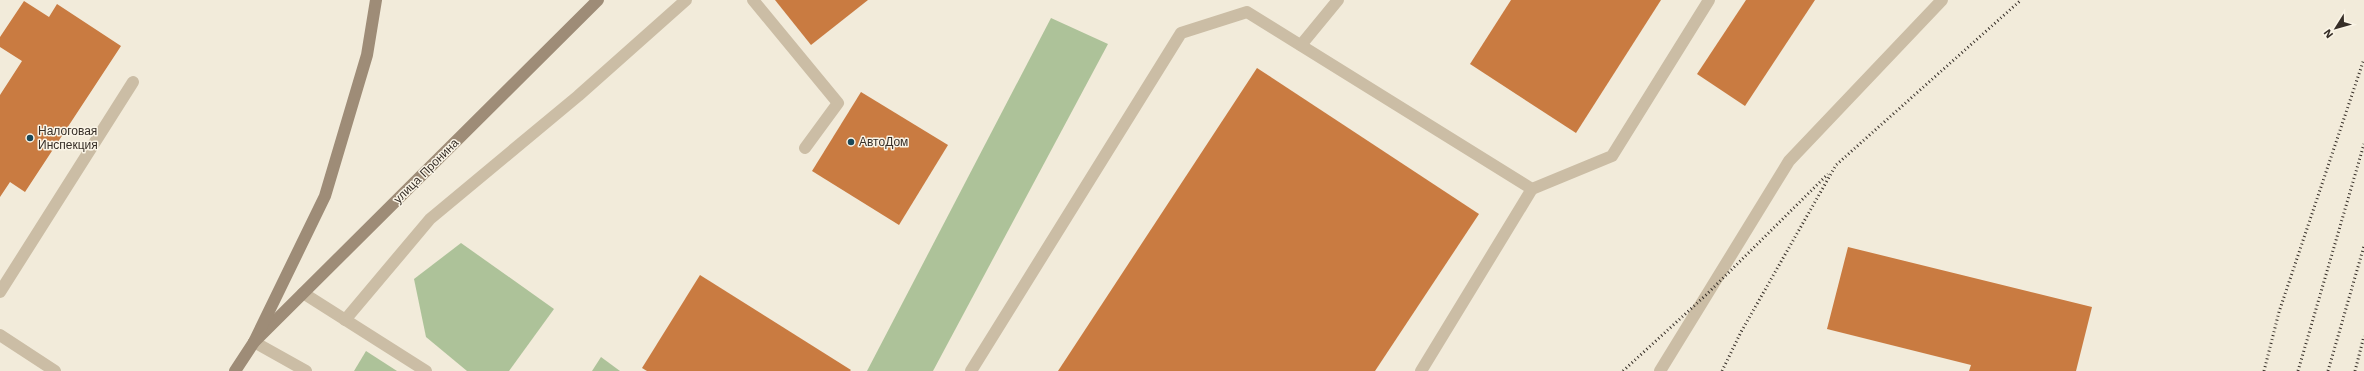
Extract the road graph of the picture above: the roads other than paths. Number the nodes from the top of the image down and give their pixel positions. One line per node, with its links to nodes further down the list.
1 (376, 0): 16 (main road, улица Пронина)
2 (598, 0): 13 (main road, улица Пронина)
3 (686, 0): 14 (lane)
4 (753, 0): 10 (lane)
5 (1338, 0): 8 (lane)
6 (1708, 0): 11 (lane)
7 (1942, 0): 23 (lane)
8 (1301, 45): 11 (lane); 21 (lane)
9 (133, 82): 12 (lane)
10 (805, 148)
11 (1532, 189): 22 (lane)
12 (0, 292)
13 (303, 293): 14 (lane); 16 (main road, улица Пронина)
14 (345, 320): 20 (lane)
15 (0, 335): 17 (lane)
16 (254, 342): 18 (main road, улица Пронина); 19 (lane)
17 (55, 371)
18 (235, 371)
19 (306, 371)
20 (426, 371)
21 (971, 371)
22 (1421, 371)
23 (1660, 371)

